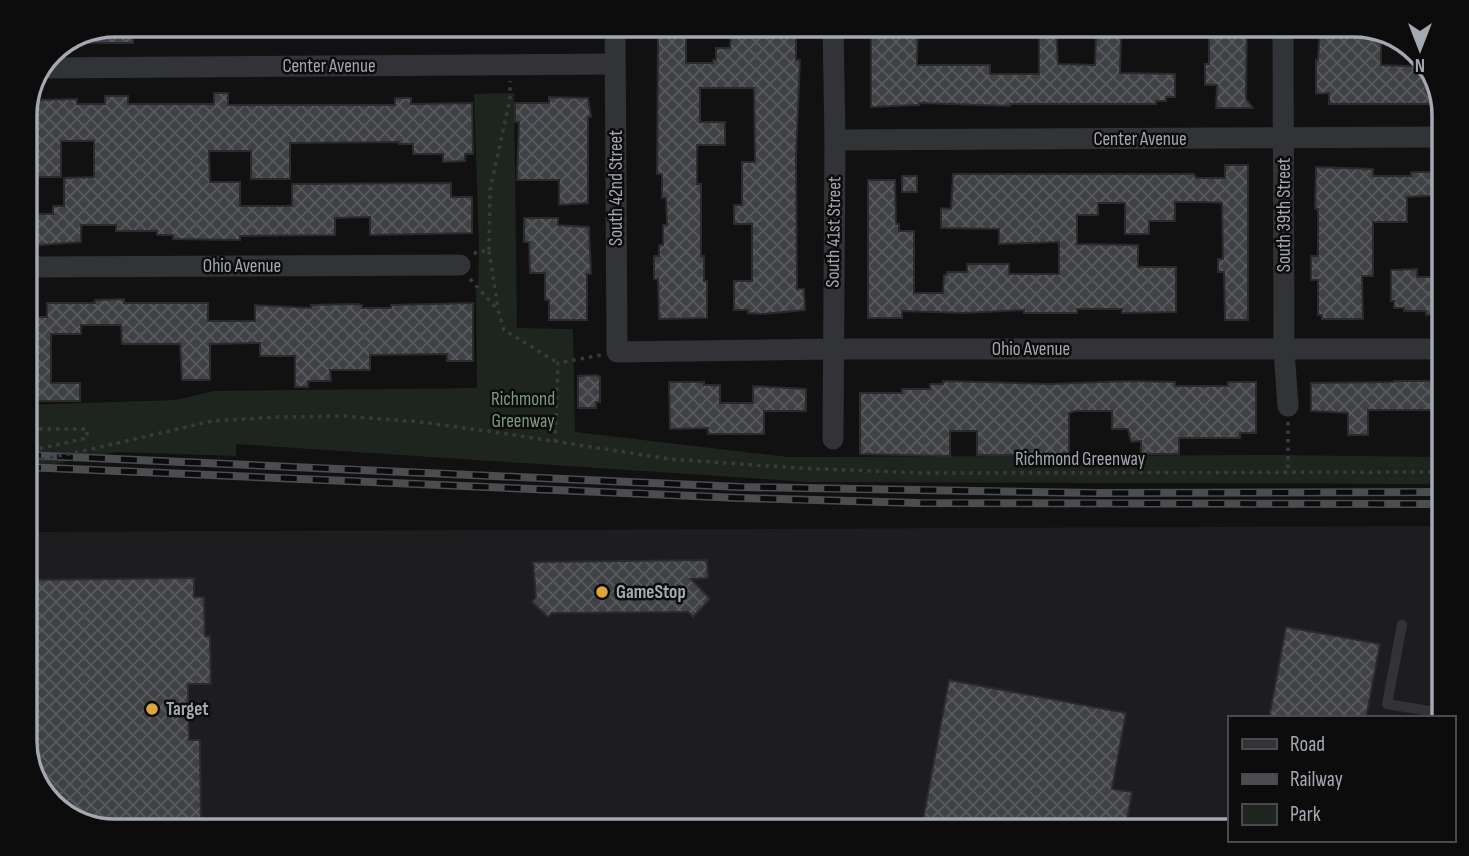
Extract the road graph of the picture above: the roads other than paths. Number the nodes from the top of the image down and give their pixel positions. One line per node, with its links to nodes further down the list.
1 (614, 37): 4 (street, South 42nd Street)
2 (833, 37): 8 (street, South 41st Street)
3 (1283, 37): 7 (street, South 39th Street)
4 (615, 64): 5 (street, Center Avenue); 14 (street, South 42nd Street)
5 (53, 68)
6 (1432, 137): 7 (street, Center Avenue)
7 (1283, 138): 8 (street, Center Avenue); 13 (street, South 39th Street)
8 (835, 140): 11 (street, South 41st Street)
9 (460, 265): 10 (street, Ohio Avenue)
10 (37, 267)
11 (832, 349): 13 (street, Ohio Avenue); 14 (street, Ohio Avenue); 16 (street, South 41st Street)
12 (1432, 349): 13 (street, Ohio Avenue)
13 (1284, 350): 15 (street, South 39th Street)
14 (617, 352)
15 (1288, 406)
16 (833, 439)
17 (1402, 625): 18 (lane)
18 (1432, 712)

